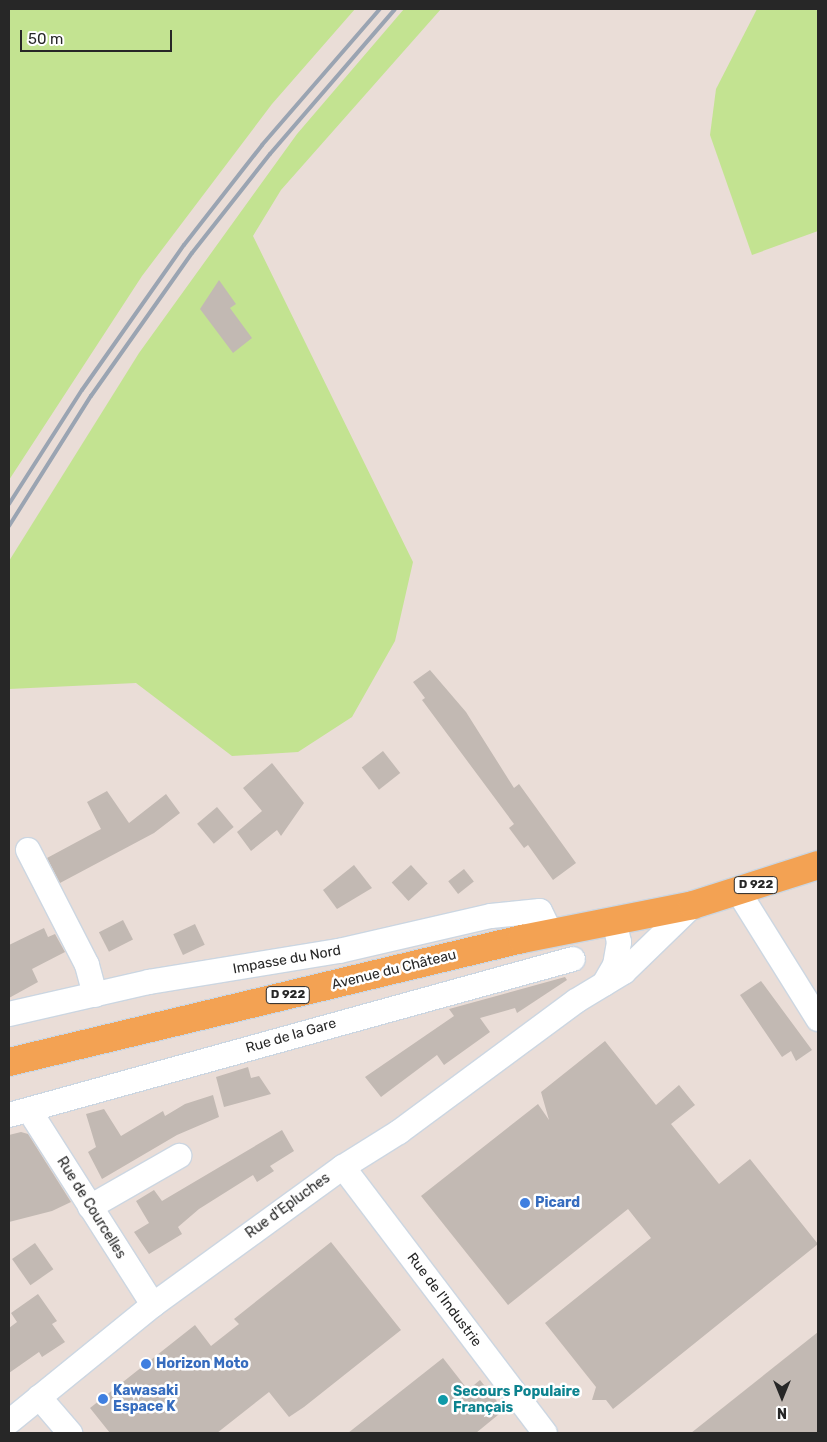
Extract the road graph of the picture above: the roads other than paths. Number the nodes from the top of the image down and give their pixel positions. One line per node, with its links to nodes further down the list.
1 (28, 850): 9 (street)
2 (818, 865): 3 (main road, D 922)
3 (738, 891): 4 (main road, D 922); 12 (street)
4 (692, 904): 5 (main road, Avenue du Château / D 922); 8 (street, Rue d'Epluches)
5 (614, 921): 6 (main road, Avenue du Château / D 922); 8 (street)
6 (559, 932): 7 (street); 9 (street, Impasse du Nord); 13 (main road, Avenue du Château / D 922)
7 (574, 959): 10 (street); 14 (street, Rue de la Gare)
8 (604, 984): 10 (street, Rue d'Epluches)
9 (95, 995): 11 (street, Impasse du Nord)
10 (576, 1001): 16 (street, Rue d'Epluches)
11 (9, 1014)
12 (818, 1019)
13 (9, 1062)
14 (19, 1112): 17 (street, Rue de Courcelles)
15 (179, 1156): 17 (street)
16 (343, 1167): 18 (street, Rue d'Epluches); 22 (street, Rue de l'Industrie)
17 (90, 1207): 18 (street, Rue de Courcelles)
18 (153, 1305): 19 (street, Rue d'Epluches)
19 (39, 1397): 20 (street, Rue d'Epluches); 21 (street)
20 (9, 1422)
21 (70, 1433)
22 (545, 1433)

